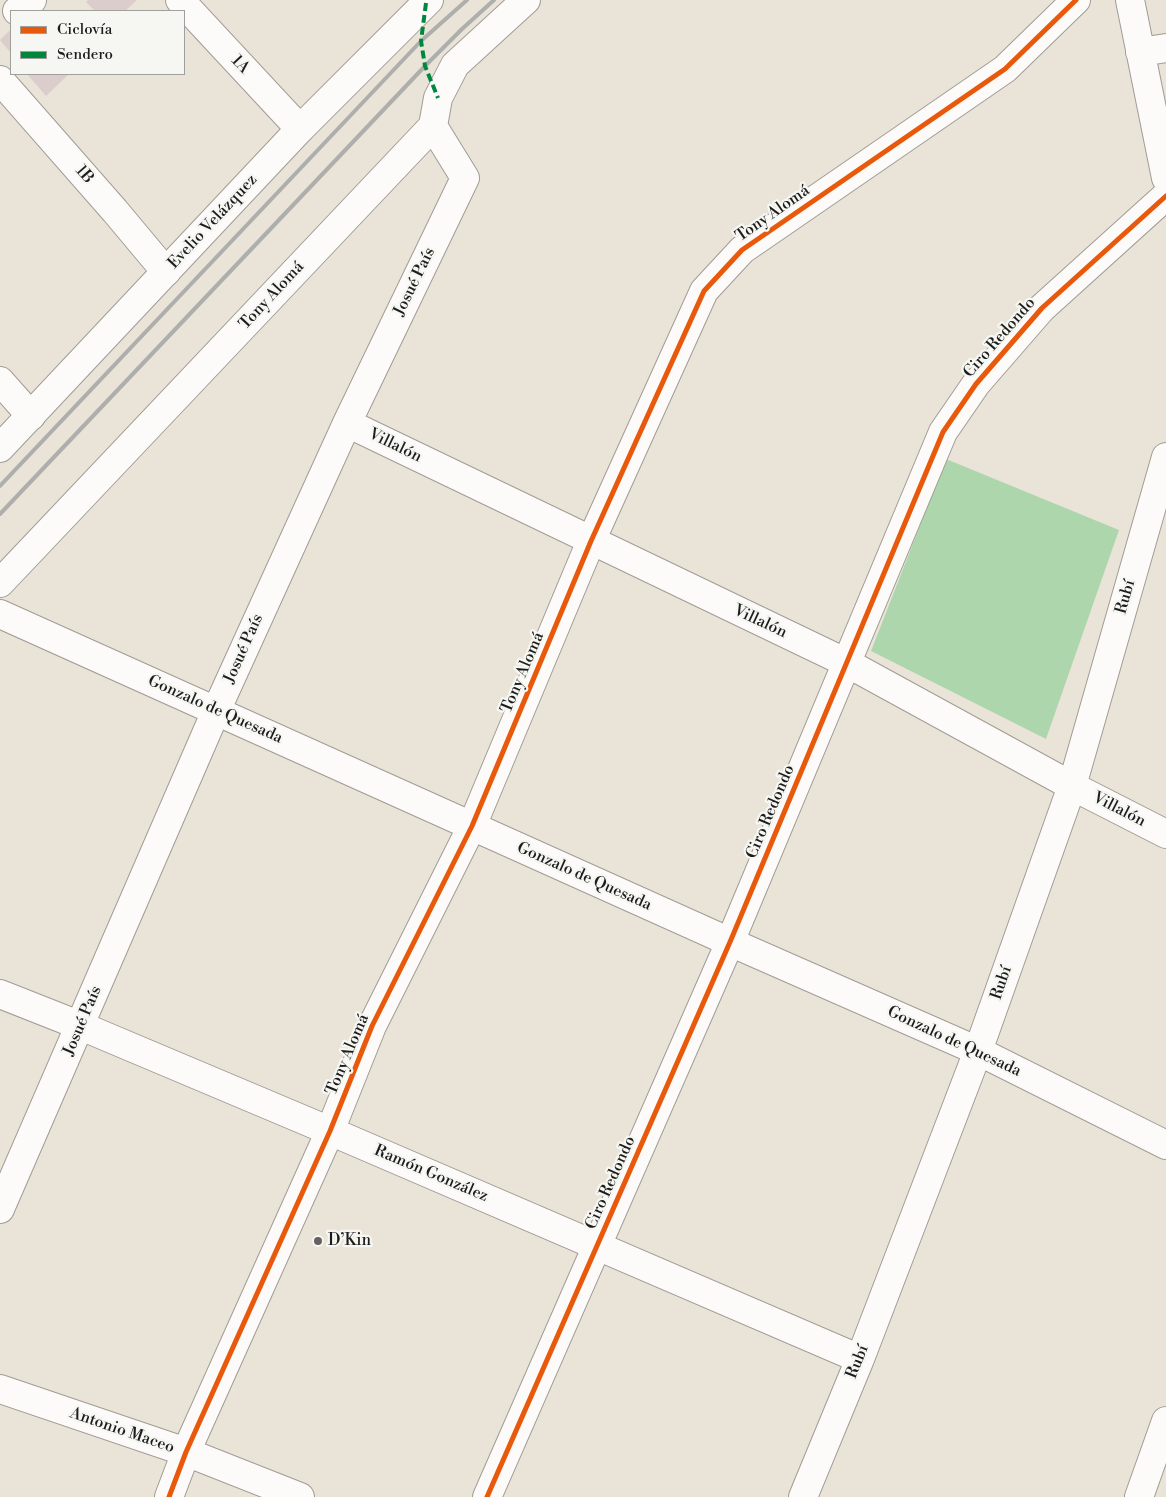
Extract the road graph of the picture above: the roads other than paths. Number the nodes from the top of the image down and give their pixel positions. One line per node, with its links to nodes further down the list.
1 (32, 0): 7 (street)
2 (180, 0): 11 (street, 1A)
3 (429, 0): 11 (street, Evelio Velázquez)
4 (526, 0): 10 (street)
5 (1076, 0): 20 (street, Tony Alomá)
6 (1130, 0): 8 (street)
7 (18, 10)
8 (1153, 50): 12 (street)
9 (0, 80): 14 (street, 1B)
10 (433, 126): 17 (street, Josué País); 21 (street, Tony Alomá)
11 (300, 129): 14 (street, Evelio Velázquez)
12 (1166, 178)
13 (1166, 196): 23 (street, Ciro Redondo)
14 (166, 272): 16 (street, Evelio Velázquez)
15 (0, 381): 16 (street)
16 (31, 416): 18 (street, Evelio Velázquez)
17 (347, 423): 20 (street, Villalón); 24 (street, Josué País)
18 (0, 448)
19 (1166, 457): 25 (street, Rubí)
20 (591, 542): 23 (street, Villalón); 26 (street, Tony Alomá)
21 (0, 583)
22 (0, 614): 24 (street, Gonzalo de Quesada)
23 (847, 664): 25 (street, Villalón); 28 (street, Ciro Redondo)
24 (216, 710): 26 (street, Gonzalo de Quesada); 30 (street, Josué País)
25 (1072, 786): 27 (street, Villalón); 31 (street, Rubí)
26 (472, 826): 28 (street, Gonzalo de Quesada); 32 (street, Tony Alomá)
27 (1166, 834)
28 (730, 942): 31 (street, Gonzalo de Quesada); 35 (street, Ciro Redondo)
29 (0, 994): 30 (street, Ramón González)
30 (81, 1026): 32 (street, Ramón González); 34 (street, Josué País)
31 (978, 1051): 33 (street, Gonzalo de Quesada); 36 (street, Rubí)
32 (330, 1131): 35 (street, Ramón González); 39 (street, Tony Alomá)
33 (1166, 1145)
34 (0, 1209)
35 (598, 1246): 36 (street, Ramón González); 42 (street, Ciro Redondo)
36 (860, 1359): 43 (street, Rubí)
37 (0, 1389): 39 (street, Antonio Maceo)
38 (1166, 1421): 44 (street)
39 (186, 1452): 40 (street, Tony Alomá); 41 (street, Antonio Maceo)
40 (169, 1497)
41 (300, 1497)
42 (486, 1497)
43 (803, 1497)
44 (1138, 1497)

